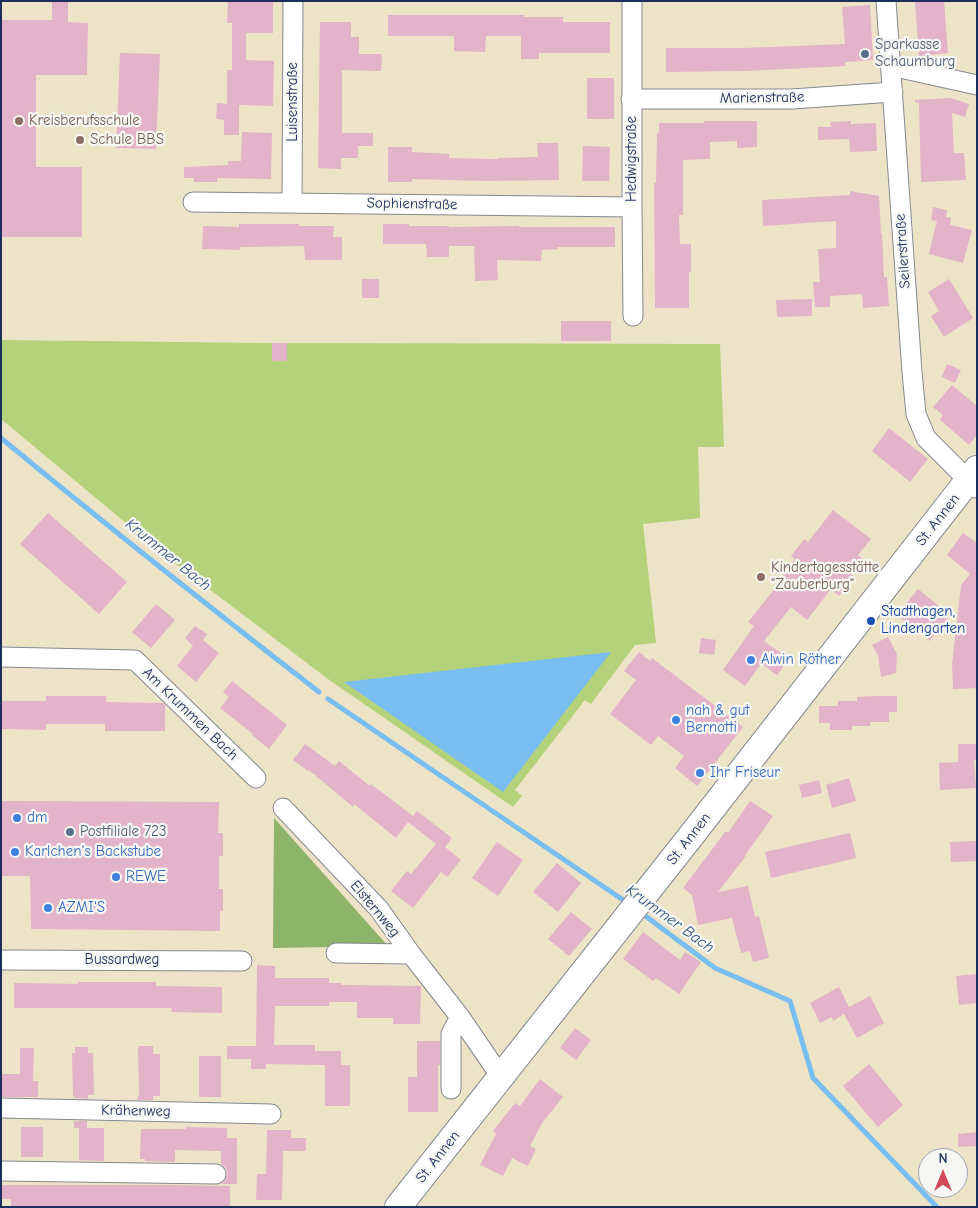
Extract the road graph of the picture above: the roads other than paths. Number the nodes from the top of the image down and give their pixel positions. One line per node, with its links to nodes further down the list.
1 (293, 1): 9 (street, Luisenstraße)
2 (632, 1): 7 (street, Hedwigstraße)
3 (886, 1): 4 (street, Seilerstraße)
4 (891, 66): 5 (street); 6 (street, Seilerstraße)
5 (977, 86)
6 (893, 92): 7 (street, Marienstraße); 12 (street, Seilerstraße)
7 (631, 99): 10 (street, Hedwigstraße)
8 (193, 202): 9 (street, Sophienstraße)
9 (292, 203): 10 (street, Sophienstraße)
10 (632, 207): 11 (street, Hedwigstraße)
11 (633, 316)
12 (974, 479): 21 (main road, St. Annen)
13 (1, 657): 14 (street, Am Krummen Bach)
14 (256, 778)
15 (283, 808): 17 (street, Elsternweg)
16 (336, 953): 17 (street)
17 (411, 954): 20 (street, Elsternweg)
18 (1, 960): 19 (street, Bussardweg)
19 (242, 961)
20 (460, 1017): 21 (street, Elsternweg); 22 (street)
21 (501, 1077): 27 (main road, St. Annen)
22 (451, 1089)
23 (1, 1108): 24 (street, Krähenweg)
24 (271, 1114)
25 (1, 1171): 26 (street)
26 (216, 1174)
27 (398, 1207)

